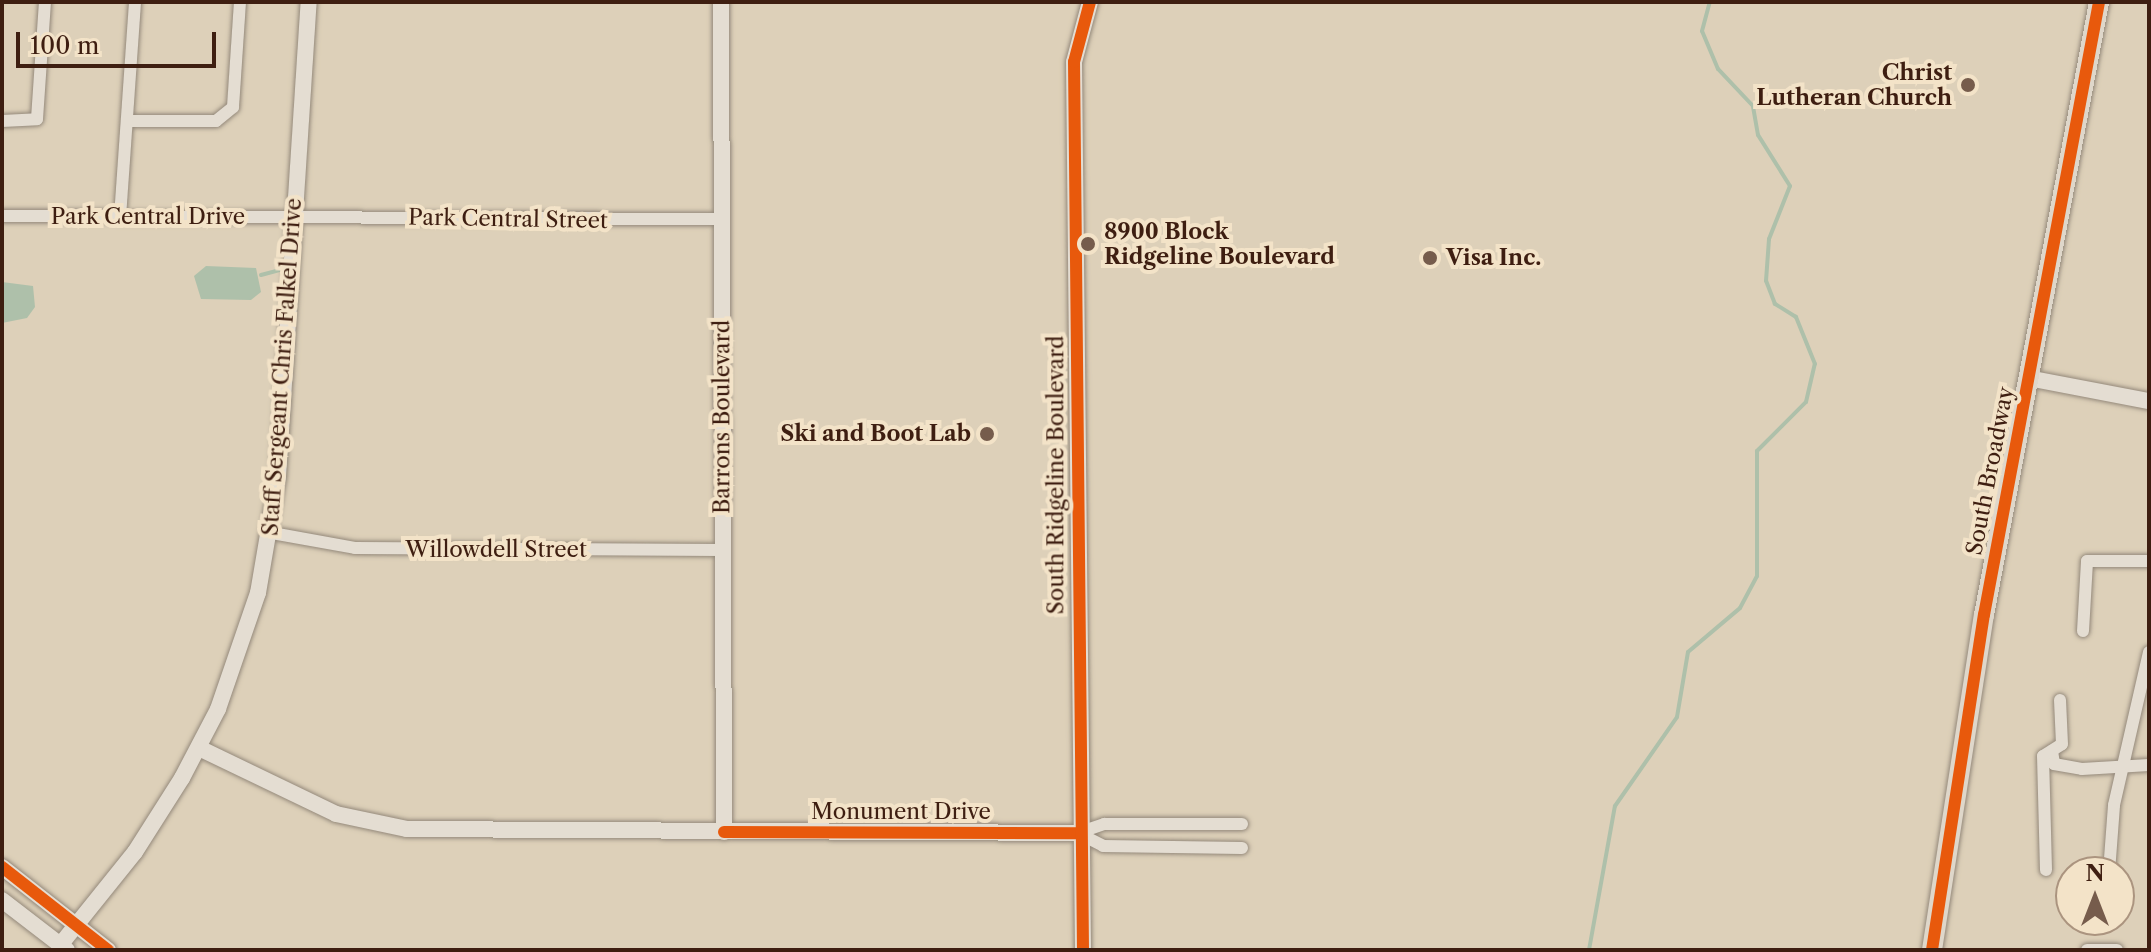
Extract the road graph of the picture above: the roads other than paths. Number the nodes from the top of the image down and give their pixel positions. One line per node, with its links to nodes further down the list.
1 (45, 2): 8 (street)
2 (135, 2): 9 (street)
3 (240, 2): 9 (street)
4 (309, 2): 12 (street, Staff Sergeant Chris Falkel Drive)
5 (721, 2): 13 (street, Barrons Boulevard)
6 (1090, 2): 28 (street, South Ridgeline Boulevard)
7 (2099, 2): 14 (main road, South Broadway)
8 (2, 121)
9 (127, 121): 11 (street)
10 (2, 216): 11 (street, Park Central Drive)
11 (120, 217): 12 (street, Park Central Drive)
12 (294, 217): 13 (street, Park Central Street); 16 (street, Staff Sergeant Chris Falkel Drive)
13 (722, 219): 17 (street, Barrons Boulevard)
14 (2028, 378): 15 (street); 38 (main road, South Broadway)
15 (2149, 401)
16 (272, 533): 17 (street, Willowdell Street); 22 (street, Staff Sergeant Chris Falkel Drive)
17 (722, 550): 27 (street, Barrons Boulevard)
18 (2149, 561): 19 (street)
19 (2083, 631)
20 (2149, 652): 24 (street)
21 (2060, 700): 23 (street)
22 (199, 748): 27 (street, Monument Drive); 34 (street, Staff Sergeant Chris Falkel Drive)
23 (2052, 750): 24 (street); 32 (street)
24 (2125, 762): 25 (street); 30 (street)
25 (2149, 765)
26 (1242, 824): 28 (street, Monument Drive)
27 (724, 832): 28 (street, Monument Drive)
28 (1078, 833): 29 (street, Monument Drive); 37 (street, South Ridgeline Boulevard)
29 (1242, 848)
30 (2111, 856)
31 (2, 867): 34 (street)
32 (2046, 870)
33 (2, 900): 35 (street)
34 (81, 923): 35 (street, Staff Sergeant Chris Falkel Drive); 36 (street)
35 (64, 947)
36 (108, 950)
37 (1083, 950)
38 (1932, 950)
39 (2087, 950): 40 (street)
40 (2117, 950)

